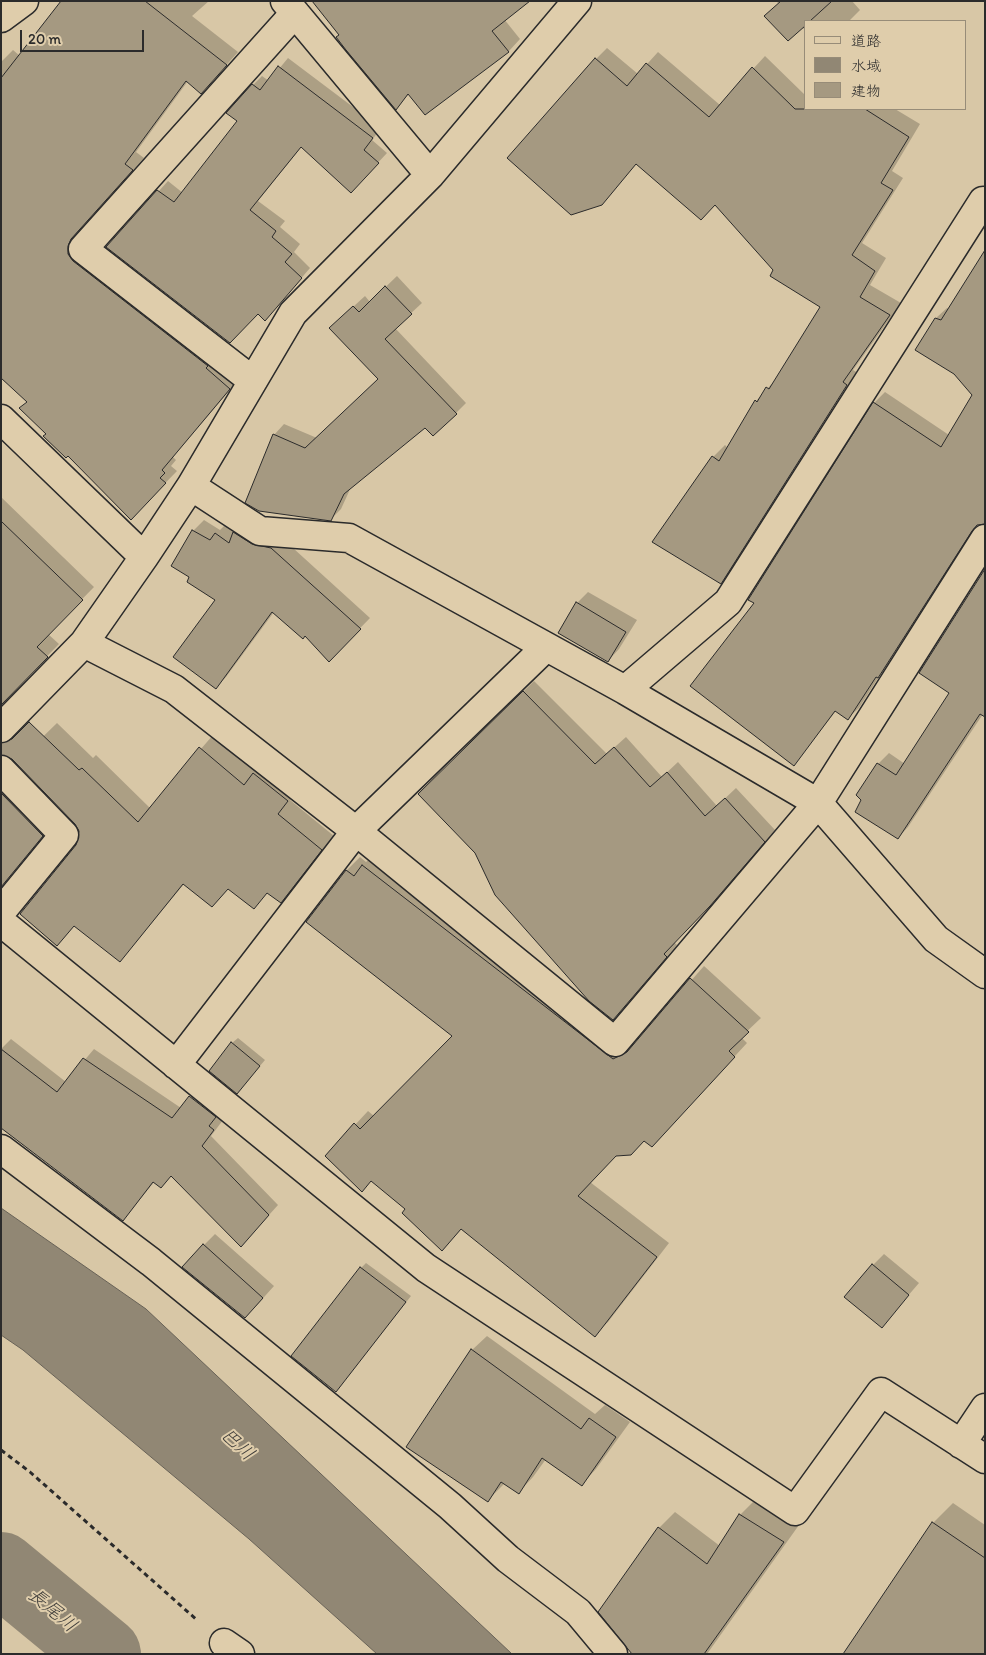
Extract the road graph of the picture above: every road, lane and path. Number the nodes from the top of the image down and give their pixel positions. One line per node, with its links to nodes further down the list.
1 (24, 1): 4 (street)
2 (577, 1): 5 (street)
3 (290, 7): 5 (street); 7 (street)
4 (1, 18)
5 (430, 176): 7 (street)
6 (985, 202): 14 (street)
7 (253, 381): 9 (street)
8 (1, 419): 11 (street)
9 (191, 486): 11 (street); 13 (street)
10 (985, 539): 17 (street)
11 (144, 558): 12 (street)
12 (84, 643): 15 (street); 18 (street)
13 (546, 647): 14 (street); 18 (street)
14 (625, 690): 17 (street)
15 (1, 728)
16 (1, 770): 19 (street)
17 (818, 803): 18 (street); 21 (street)
18 (356, 831): 22 (street)
19 (1, 912)
20 (1, 922): 22 (street)
21 (985, 974)
22 (176, 1065): 25 (street)
23 (1, 1149): 29 (street)
24 (985, 1408): 25 (street)
25 (961, 1444): 27 (street)
26 (1, 1450): 28 (path)
27 (985, 1459)
28 (232, 1648)
29 (613, 1654)

